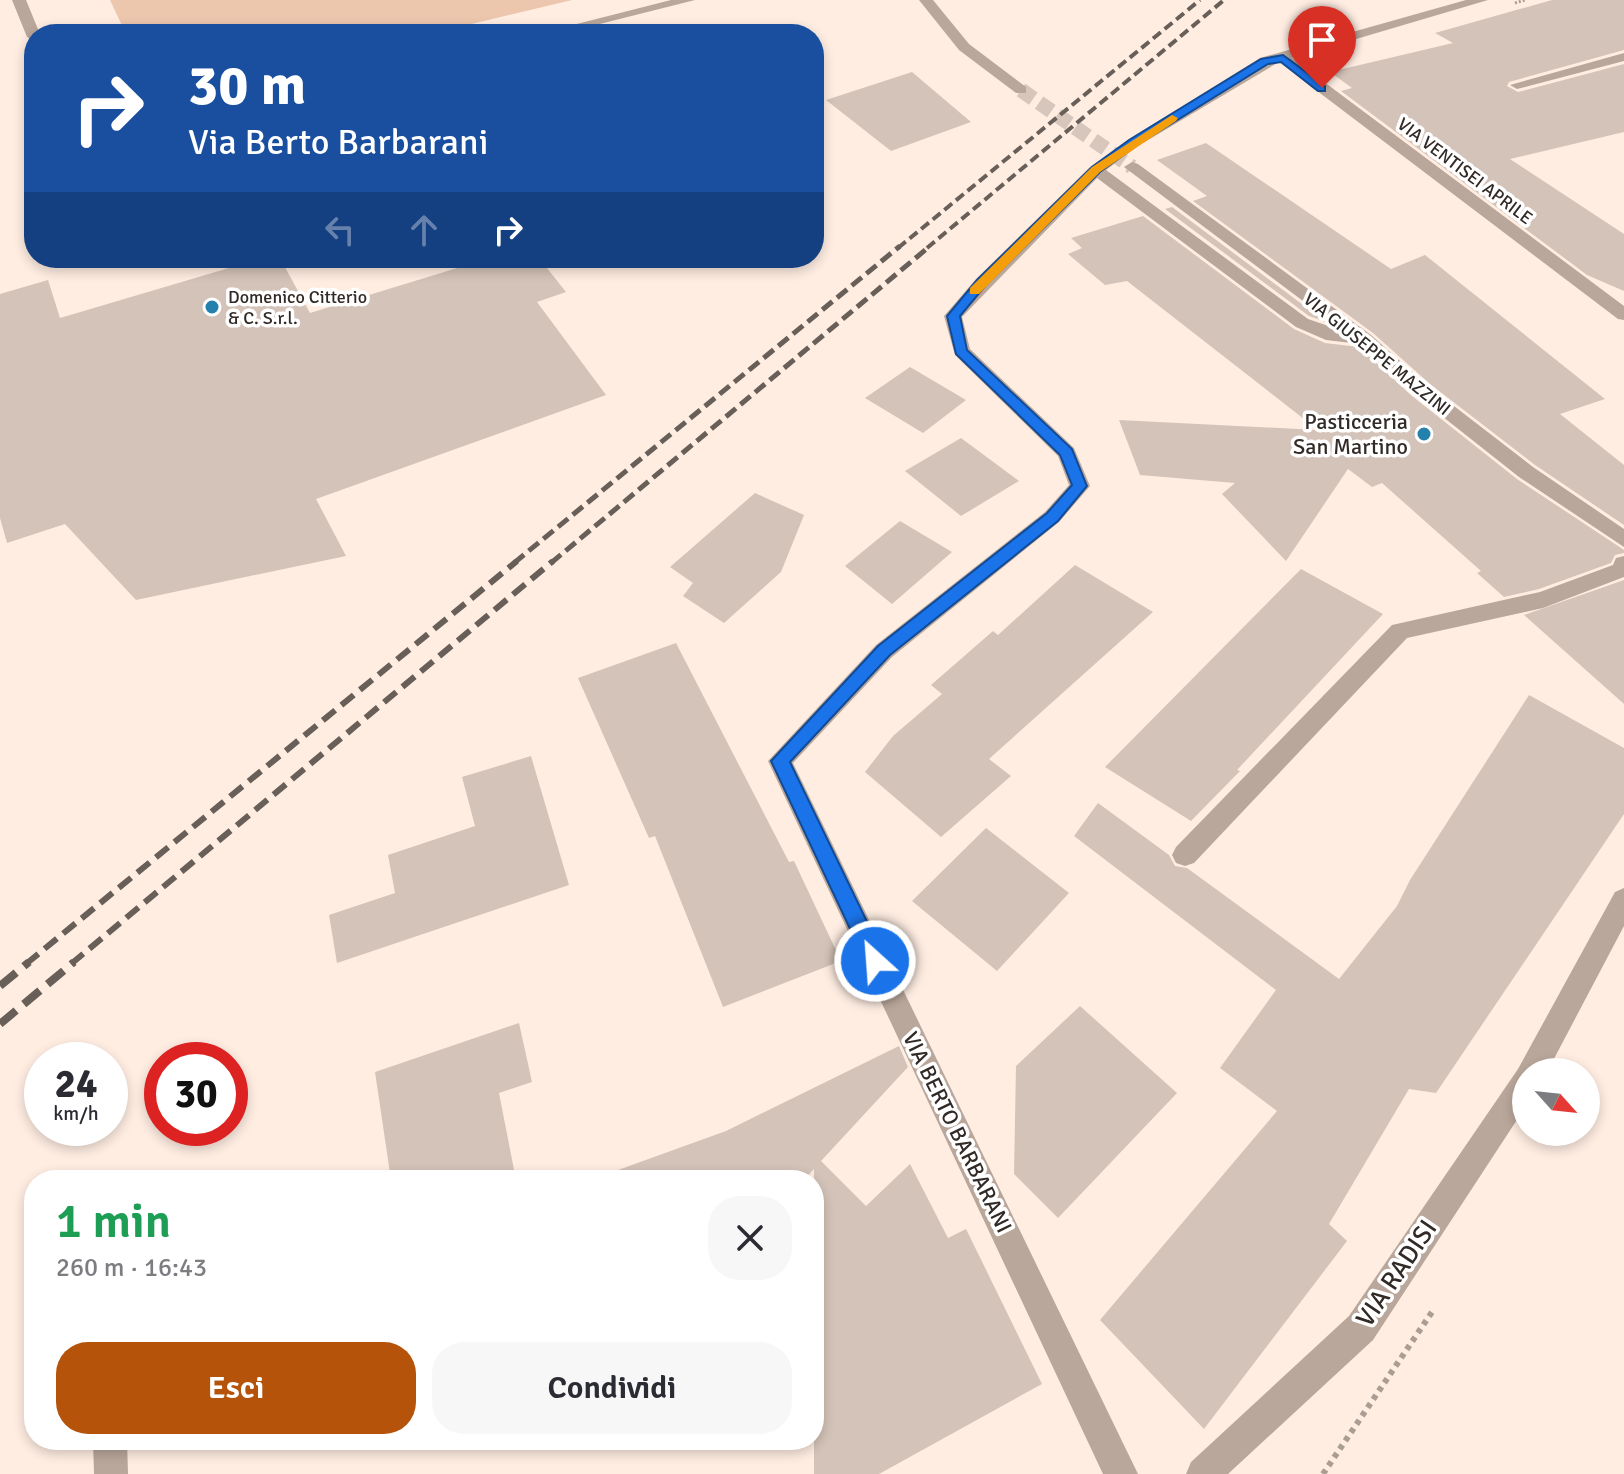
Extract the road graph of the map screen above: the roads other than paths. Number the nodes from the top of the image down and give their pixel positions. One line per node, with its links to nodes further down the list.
1 (19, 0): 5 (street)
2 (688, 0): 6 (street)
3 (926, 0): 10 (street)
4 (1481, 0): 8 (street)
5 (29, 24)
6 (585, 24)
7 (1624, 57): 9 (street)
8 (1283, 58): 12 (street); 13 (street, VIA VENTISEI APRILE)
9 (1517, 85)
10 (1021, 90)
11 (1132, 167): 14 (street, VIA GIUSEPPE MAZZINI)
12 (1096, 170): 14 (street); 23 (street, VIA BERTO BARBARANI)
13 (1624, 315)
14 (1365, 339): 15 (street, VIA GIUSEPPE MAZZINI)
15 (1624, 539)
16 (1624, 564): 17 (street)
17 (1185, 855)
18 (1624, 900): 19 (street)
19 (1539, 1058)
20 (1512, 1101): 24 (street, VIA RADISI)
21 (110, 1450): 22 (street)
22 (111, 1474)
23 (1121, 1474)
24 (1203, 1474)

